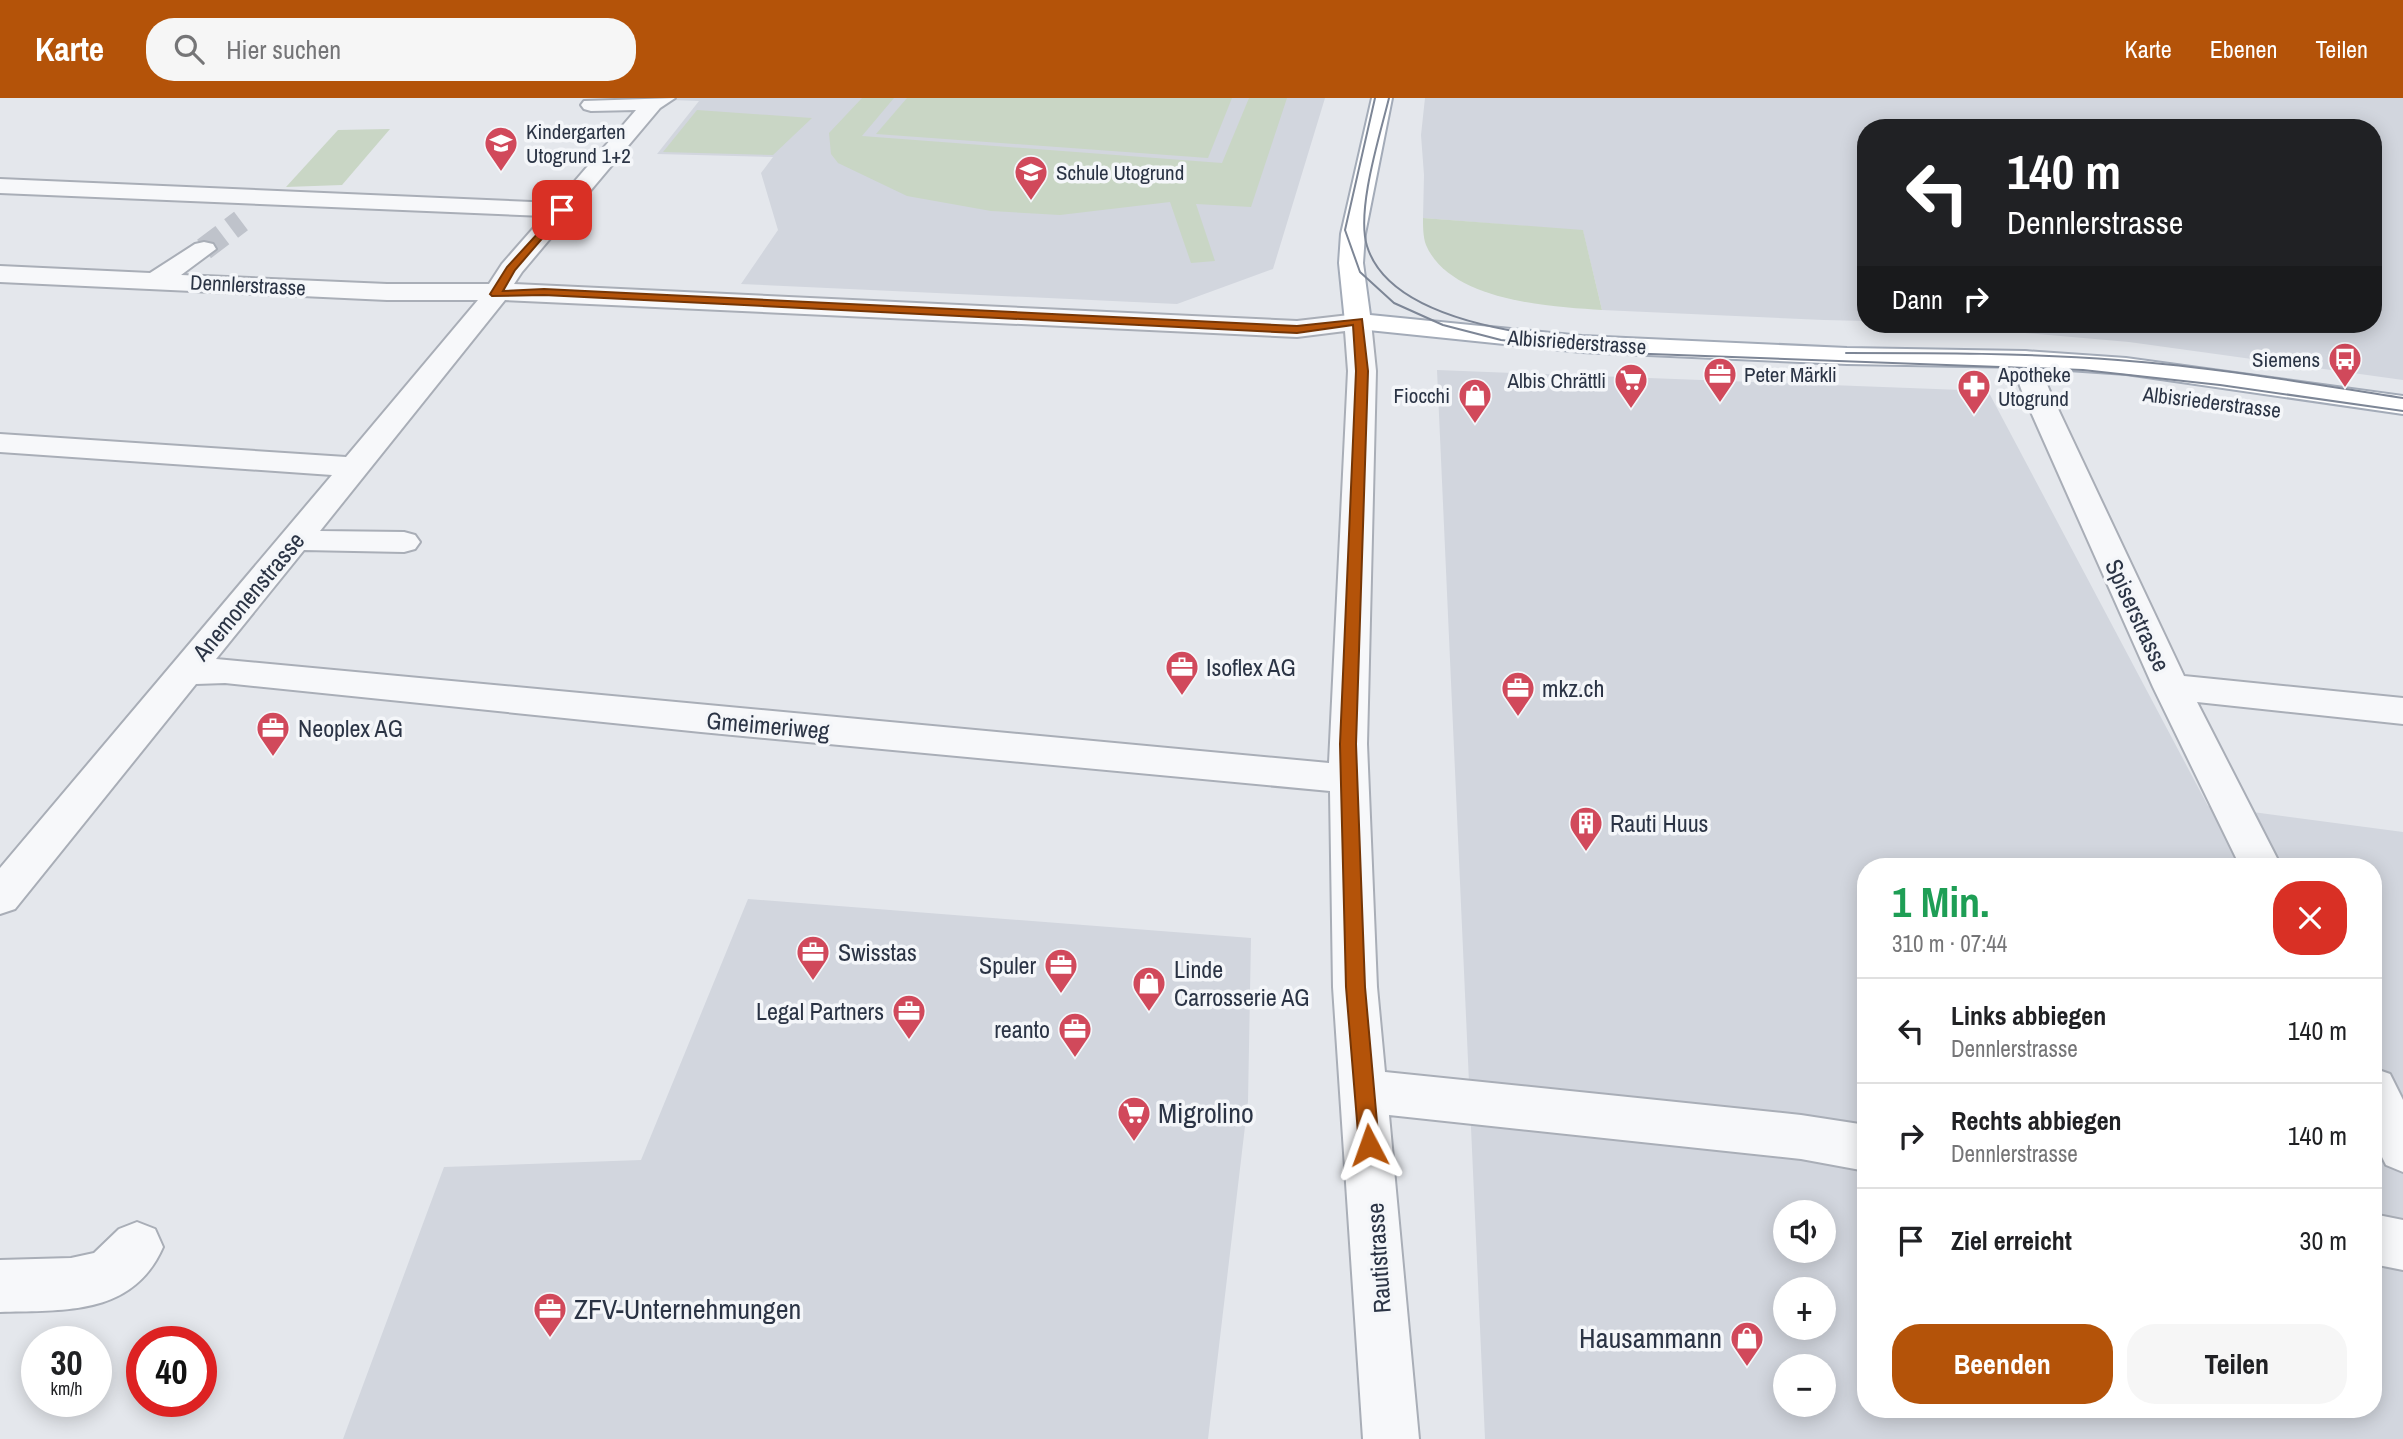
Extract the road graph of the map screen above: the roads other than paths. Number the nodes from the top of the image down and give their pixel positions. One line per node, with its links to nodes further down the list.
1 (1382, 98): 14 (main road)
2 (659, 100): 3 (street); 8 (street)
3 (591, 105)
4 (0, 186): 5 (street)
5 (52, 187): 6 (street); 7 (street)
6 (261, 197): 8 (street); 9 (street)
7 (0, 205)
8 (562, 210): 13 (street)
9 (241, 221)
10 (204, 249): 12 (street)
11 (0, 274): 12 (street, Dennlerstrasse)
12 (155, 281): 13 (street, Dennlerstrasse)
13 (496, 294): 14 (street, Dennlerstrasse); 19 (street, Anemonenstrasse)
14 (1358, 321): 15 (main road, Albisriederstrasse); 25 (street, Rautistrasse)
15 (2024, 359): 16 (main road, Albisriederstrasse); 17 (main road, Albisriederstrasse); 23 (street, Spiserstrasse)
16 (2403, 405)
17 (2403, 430)
18 (0, 443): 19 (street)
19 (355, 467): 20 (street, Anemonenstrasse)
20 (295, 540): 21 (street); 22 (street, Anemonenstrasse)
21 (404, 542)
22 (186, 671): 25 (street, Gmeimeriweg); 27 (street, Anemonenstrasse)
23 (2171, 687): 24 (street); 26 (street, Spiserstrasse)
24 (2403, 711)
25 (1350, 779): 28 (street, Rautistrasse)
26 (2257, 858)
27 (0, 897)
28 (1366, 1091): 30 (street); 36 (street, Rautistrasse)
29 (2382, 1107): 31 (street)
30 (1857, 1146)
31 (2403, 1149)
32 (2382, 1242): 33 (street)
33 (2403, 1245)
34 (137, 1247): 35 (street)
35 (0, 1286)
36 (1391, 1439)

